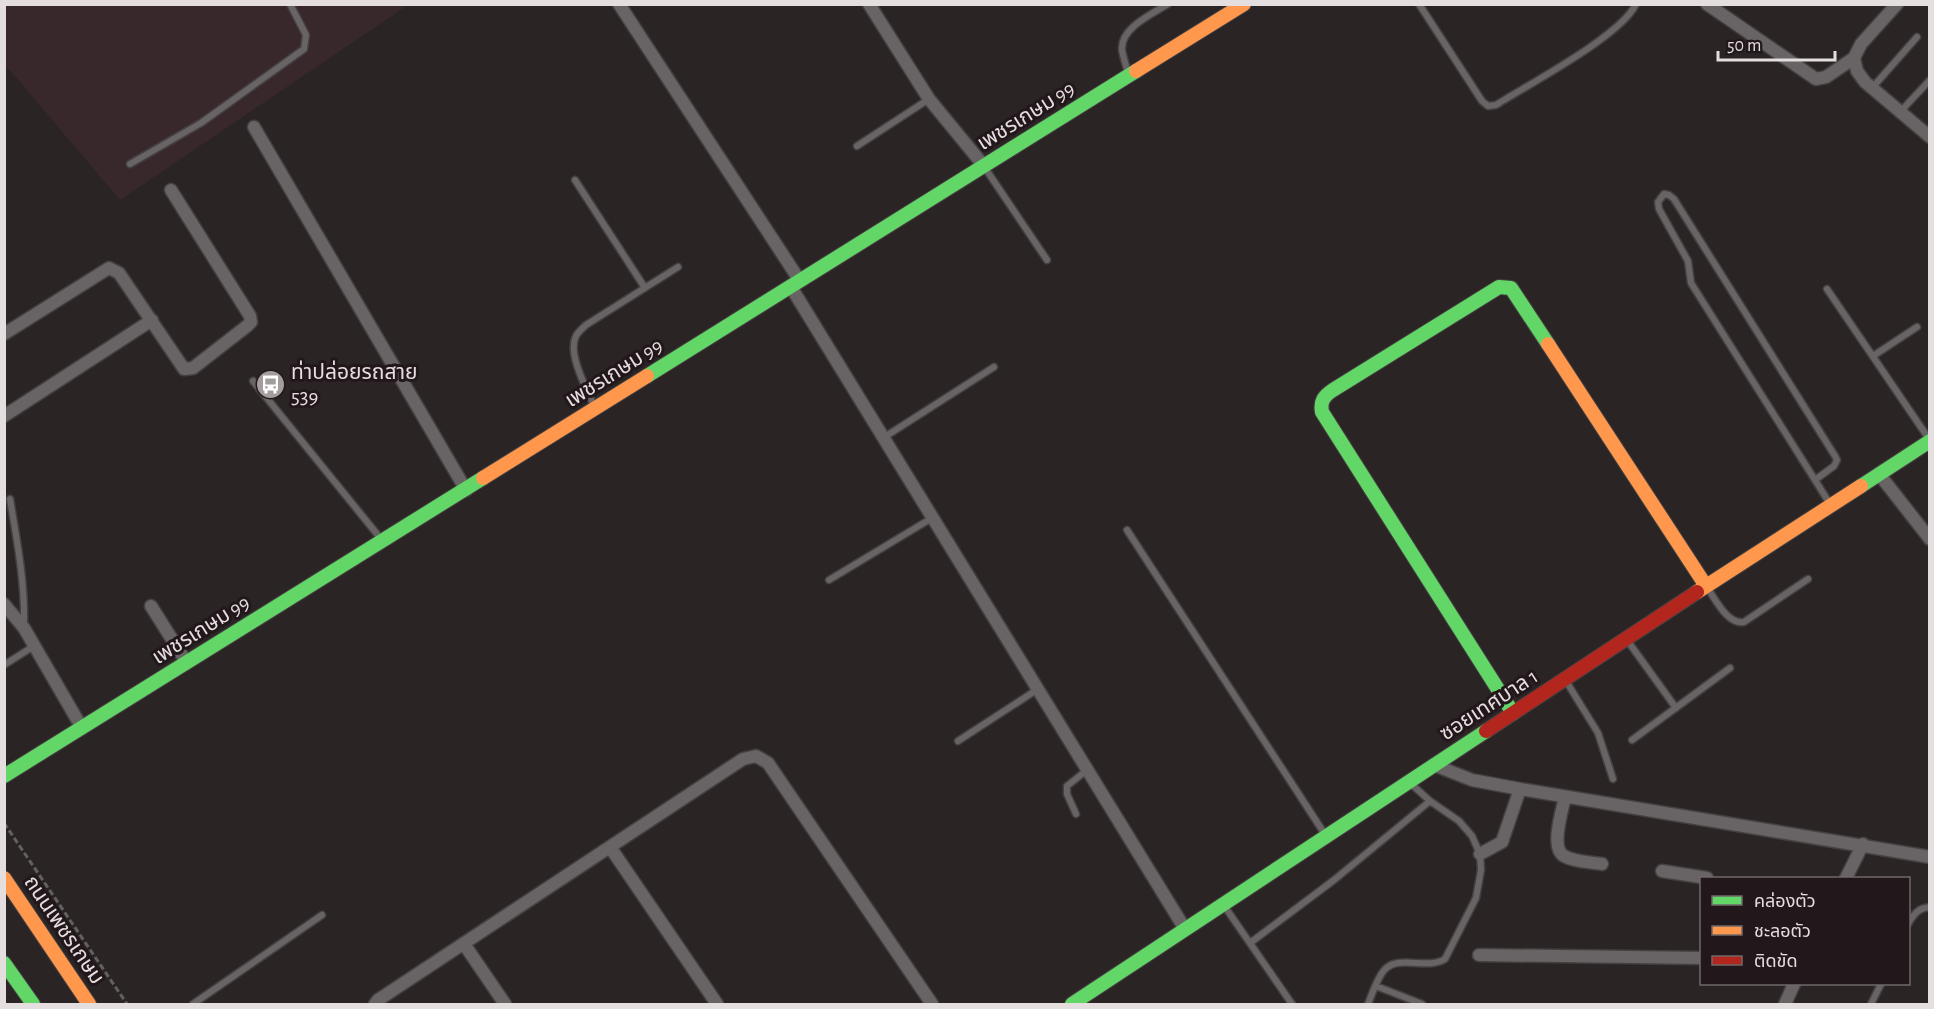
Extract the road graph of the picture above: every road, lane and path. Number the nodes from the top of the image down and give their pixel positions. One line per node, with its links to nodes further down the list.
1 (290, 4): 20 (lane)
2 (619, 4): 26 (street)
3 (869, 4): 15 (street)
4 (1167, 4): 12 (lane)
5 (1419, 4): 6 (lane)
6 (1636, 4)
7 (1707, 4): 11 (street)
8 (1897, 4): 11 (street)
9 (1234, 7): 12 (street, เพชรเกษม 99)
10 (1917, 37): 14 (lane)
11 (1854, 58): 14 (street)
12 (1128, 76): 21 (street, เพชรเกษม 99)
13 (1929, 80): 16 (lane)
14 (1872, 88): 16 (street)
15 (929, 99): 19 (lane); 21 (street)
16 (1900, 112): 18 (street)
17 (254, 127): 41 (street)
18 (1929, 138)
19 (857, 146)
20 (130, 164)
21 (984, 166): 24 (lane); 26 (street, เพชรเกษม 99)
22 (575, 180): 27 (lane)
23 (171, 190): 29 (street)
24 (1047, 260)
25 (678, 267): 27 (lane)
26 (796, 284): 35 (street, เพชรเกษม 99); 37 (street)
27 (645, 288): 35 (lane)
28 (1827, 289): 32 (lane)
29 (152, 321): 31 (street); 36 (street)
30 (1917, 327): 32 (lane)
31 (4, 334)
32 (1873, 356): 38 (lane)
33 (994, 367): 37 (lane)
34 (253, 381): 47 (lane)
35 (596, 409): 41 (street, เพชรเกษม 99)
36 (4, 416)
37 (883, 438): 44 (street)
38 (1929, 440): 39 (street, ซอยเทศบาล 1)
39 (1879, 474): 43 (street, ซอยเทศบาล 1); 46 (street)
40 (1815, 480): 40 (lane); 43 (lane)
41 (466, 490): 47 (street, เพชรเกษม 99)
42 (10, 499): 53 (lane)
43 (1830, 504): 50 (street, ซอยเทศบาล 1)
44 (932, 518): 49 (lane); 60 (street)
45 (1127, 530): 76 (lane)
46 (1929, 539)
47 (383, 542): 56 (street, เพชรเกษม 99)
48 (1808, 579): 50 (lane)
49 (829, 580)
50 (1706, 586): 54 (street, ซอยเทศบาล 1); 62 (street)
51 (4, 604): 53 (street)
52 (151, 606): 56 (street)
53 (24, 628): 55 (street)
54 (1626, 639): 59 (street, ซอยเทศบาล 1); 61 (lane)
55 (35, 645): 57 (lane); 63 (street)
56 (187, 663): 63 (street, เพชรเกษม 99)
57 (4, 665)
58 (1730, 668): 61 (lane)
59 (1565, 680): 62 (street, ซอยเทศบาล 1); 69 (lane)
60 (1038, 689): 65 (lane); 67 (street)
61 (1676, 708): 64 (lane)
62 (1513, 713): 66 (street, ซอยเทศบาล 1)
63 (82, 728): 68 (street, เพชรเกษม 99)
64 (1632, 740)
65 (958, 741)
66 (1434, 765): 70 (street, ซอยเทศบาล 1); 71 (street)
67 (1087, 770): 74 (lane); 90 (street)
68 (4, 776)
69 (1613, 779)
70 (1408, 782): 73 (lane); 76 (street, ซอยเทศบาล 1)
71 (1520, 789): 72 (street); 79 (street)
72 (1565, 797): 77 (street); 81 (street)
73 (1430, 801): 79 (lane); 91 (lane)
74 (1076, 814)
75 (4, 823): 102 (path)
76 (1326, 836): 86 (street, ซอยเทศบาล 1)
77 (1863, 844): 80 (street); 83 (street)
78 (610, 847): 92 (street); 99 (street); 106 (street)
79 (1480, 854): 98 (lane)
80 (1929, 856)
81 (1602, 864)
82 (1662, 871): 85 (street)
83 (1847, 877)
84 (4, 878): 101 (street, ถนนเพชรเกษม)
85 (1700, 878)
86 (1222, 904): 90 (street, ซอยเทศบาล 1); 91 (lane)
87 (1929, 907): 89 (lane)
88 (322, 915): 103 (lane)
89 (1910, 921)
90 (1185, 929): 107 (street, ซอยเทศบาล 1)
91 (1250, 943): 108 (lane)
92 (464, 944): 104 (street); 105 (street)
93 (1479, 955): 94 (street)
94 (1700, 958)
95 (4, 963): 100 (street)
96 (1794, 985): 111 (street)
97 (1881, 985): 112 (lane)
98 (1376, 986): 109 (lane); 110 (lane)
99 (930, 1004)
100 (33, 1005)
101 (89, 1005)
102 (127, 1005)
103 (192, 1005)
104 (375, 1005)
105 (505, 1005)
106 (717, 1005)
107 (1072, 1005)
108 (1292, 1005)
109 (1368, 1005)
110 (1422, 1005)
111 (1785, 1005)
112 (1871, 1005)

